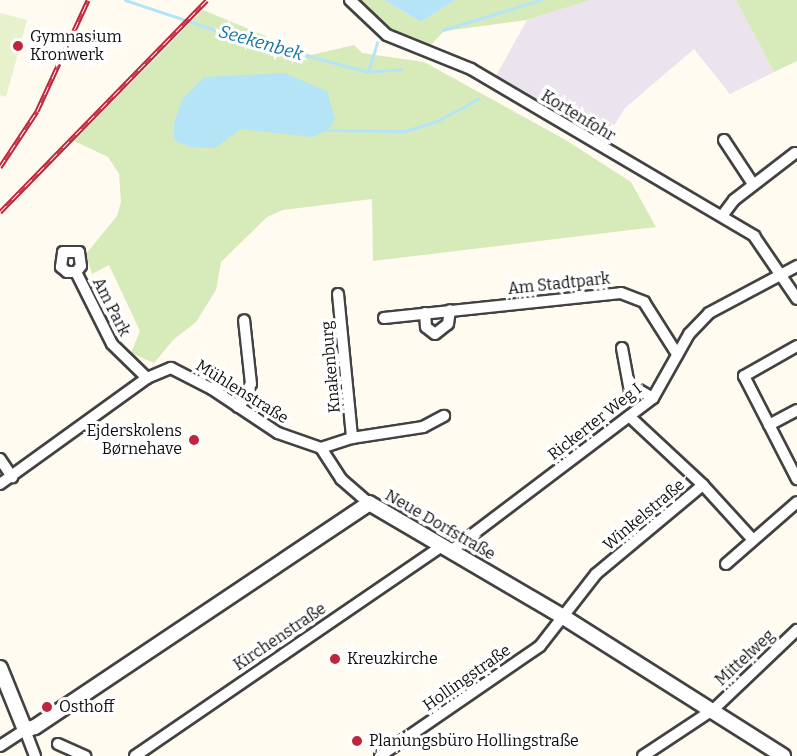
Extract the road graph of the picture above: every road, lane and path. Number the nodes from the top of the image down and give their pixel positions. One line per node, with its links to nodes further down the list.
1 (350, 0): 5 (street, Kortenfohr)
2 (724, 140): 4 (street)
3 (795, 153): 4 (street)
4 (753, 184): 5 (street)
5 (722, 216): 8 (street, Kortenfohr)
6 (797, 266): 8 (street, Rickerter Weg I)
7 (76, 272): 18 (street, Am Park)
8 (779, 274): 10 (street, Kortenfohr); 17 (street, Rickerter Weg I)
9 (339, 294): 25 (street, Knakenburg)
10 (797, 299)
11 (450, 310): 12 (street, Am Stadtpark); 12 (street); 17 (street, Am Stadtpark)
12 (425, 313): 13 (street, Am Stadtpark)
13 (384, 318)
14 (244, 320): 20 (street)
15 (797, 346): 24 (street)
16 (622, 348): 19 (street)
17 (677, 354): 19 (street, Rickerter Weg I)
18 (147, 378): 20 (street, Mühlenstraße); 29 (street, Mühlenstraße)
19 (653, 398): 23 (street, Rickerter Weg I)
20 (238, 407): 26 (street, Mühlenstraße)
21 (797, 410): 24 (street)
22 (444, 416): 25 (street)
23 (630, 417): 31 (street, Winkelstraße); 35 (street, Rickerter Weg I)
24 (769, 425): 28 (street)
25 (352, 438): 26 (street)
26 (321, 448): 33 (street)
27 (0, 459): 29 (street)
28 (796, 475)
29 (12, 477): 30 (street, Mühlenstraße)
30 (0, 484)
31 (703, 485): 34 (street); 37 (street, Winkelstraße)
32 (797, 502): 34 (street)
33 (369, 503): 35 (street, Neue Dorfstraße); 41 (street, Neue Dorfstraße)
34 (753, 540): 36 (street)
35 (447, 547): 37 (street, Neue Dorfstraße); 46 (street, Kirchenstraße)
36 (726, 564)
37 (566, 618): 40 (street, Neue Dorfstraße); 47 (street, Hollingstraße)
38 (797, 630): 40 (street, Mittelweg)
39 (0, 668): 41 (street)
40 (714, 709): 48 (street, Mittelweg); 49 (street, Neue Dorfstraße)
41 (25, 730): 43 (street); 44 (street)
42 (58, 744): 45 (street)
43 (0, 746)
44 (35, 756)
45 (85, 756)
46 (135, 756)
47 (380, 756)
48 (643, 756)
49 (783, 756)

